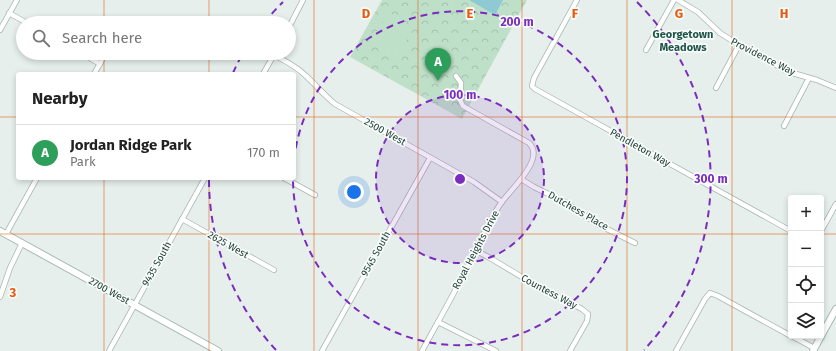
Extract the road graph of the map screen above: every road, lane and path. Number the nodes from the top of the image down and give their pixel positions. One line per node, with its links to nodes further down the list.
1 (16, 0): 6 (street)
2 (303, 0): 7 (street)
3 (577, 0): 34 (street, Pendleton Way)
4 (674, 0): 11 (street)
5 (678, 0): 10 (street, Providence Way)
6 (9, 13): 8 (street); 9 (street)
7 (295, 16)
8 (16, 17)
9 (0, 30)
10 (739, 45): 20 (street, Providence Way); 21 (street)
11 (646, 50)
12 (93, 60): 16 (street)
13 (102, 60): 16 (street)
14 (271, 60): 18 (street)
15 (284, 60): 24 (street, 2500 West)
16 (100, 64): 17 (street)
17 (95, 72)
18 (264, 72)
19 (456, 76): 25 (street, Royal Heights Drive)
20 (809, 78): 22 (street, Providence Way); 23 (street)
21 (716, 88)
22 (836, 88)
23 (784, 126)
24 (430, 158): 30 (street, 2500 West); 52 (street, 9545 South)
25 (521, 179): 30 (street, Royal Heights Drive); 37 (street, Dutchess Place)
26 (36, 180): 35 (street)
27 (204, 180): 32 (street, 9435 South)
28 (288, 180): 29 (street)
29 (315, 195)
30 (502, 202): 38 (street, Royal Heights Drive)
31 (836, 204): 33 (street)
32 (182, 219): 39 (street, 2625 West); 41 (street, 9435 South)
33 (824, 226)
34 (788, 229)
35 (3, 232): 36 (main road, 2700 West)
36 (22, 243): 40 (street); 41 (main road, 2700 West)
37 (635, 243)
38 (475, 250): 43 (street, Royal Heights Drive); 48 (street, Countess Way)
39 (274, 270)
40 (0, 297)
41 (135, 305): 50 (street, 9435 South); 51 (main road, 2700 West)
42 (836, 309): 44 (main road)
43 (438, 322): 53 (street, Royal Heights Drive); 54 (street)
44 (824, 331)
45 (788, 334): 55 (street)
46 (796, 339): 49 (street)
47 (819, 339): 49 (main road)
48 (571, 350)
49 (813, 350)
50 (109, 351)
51 (218, 351)
52 (322, 351)
53 (422, 351)
54 (496, 351)
55 (676, 351)

